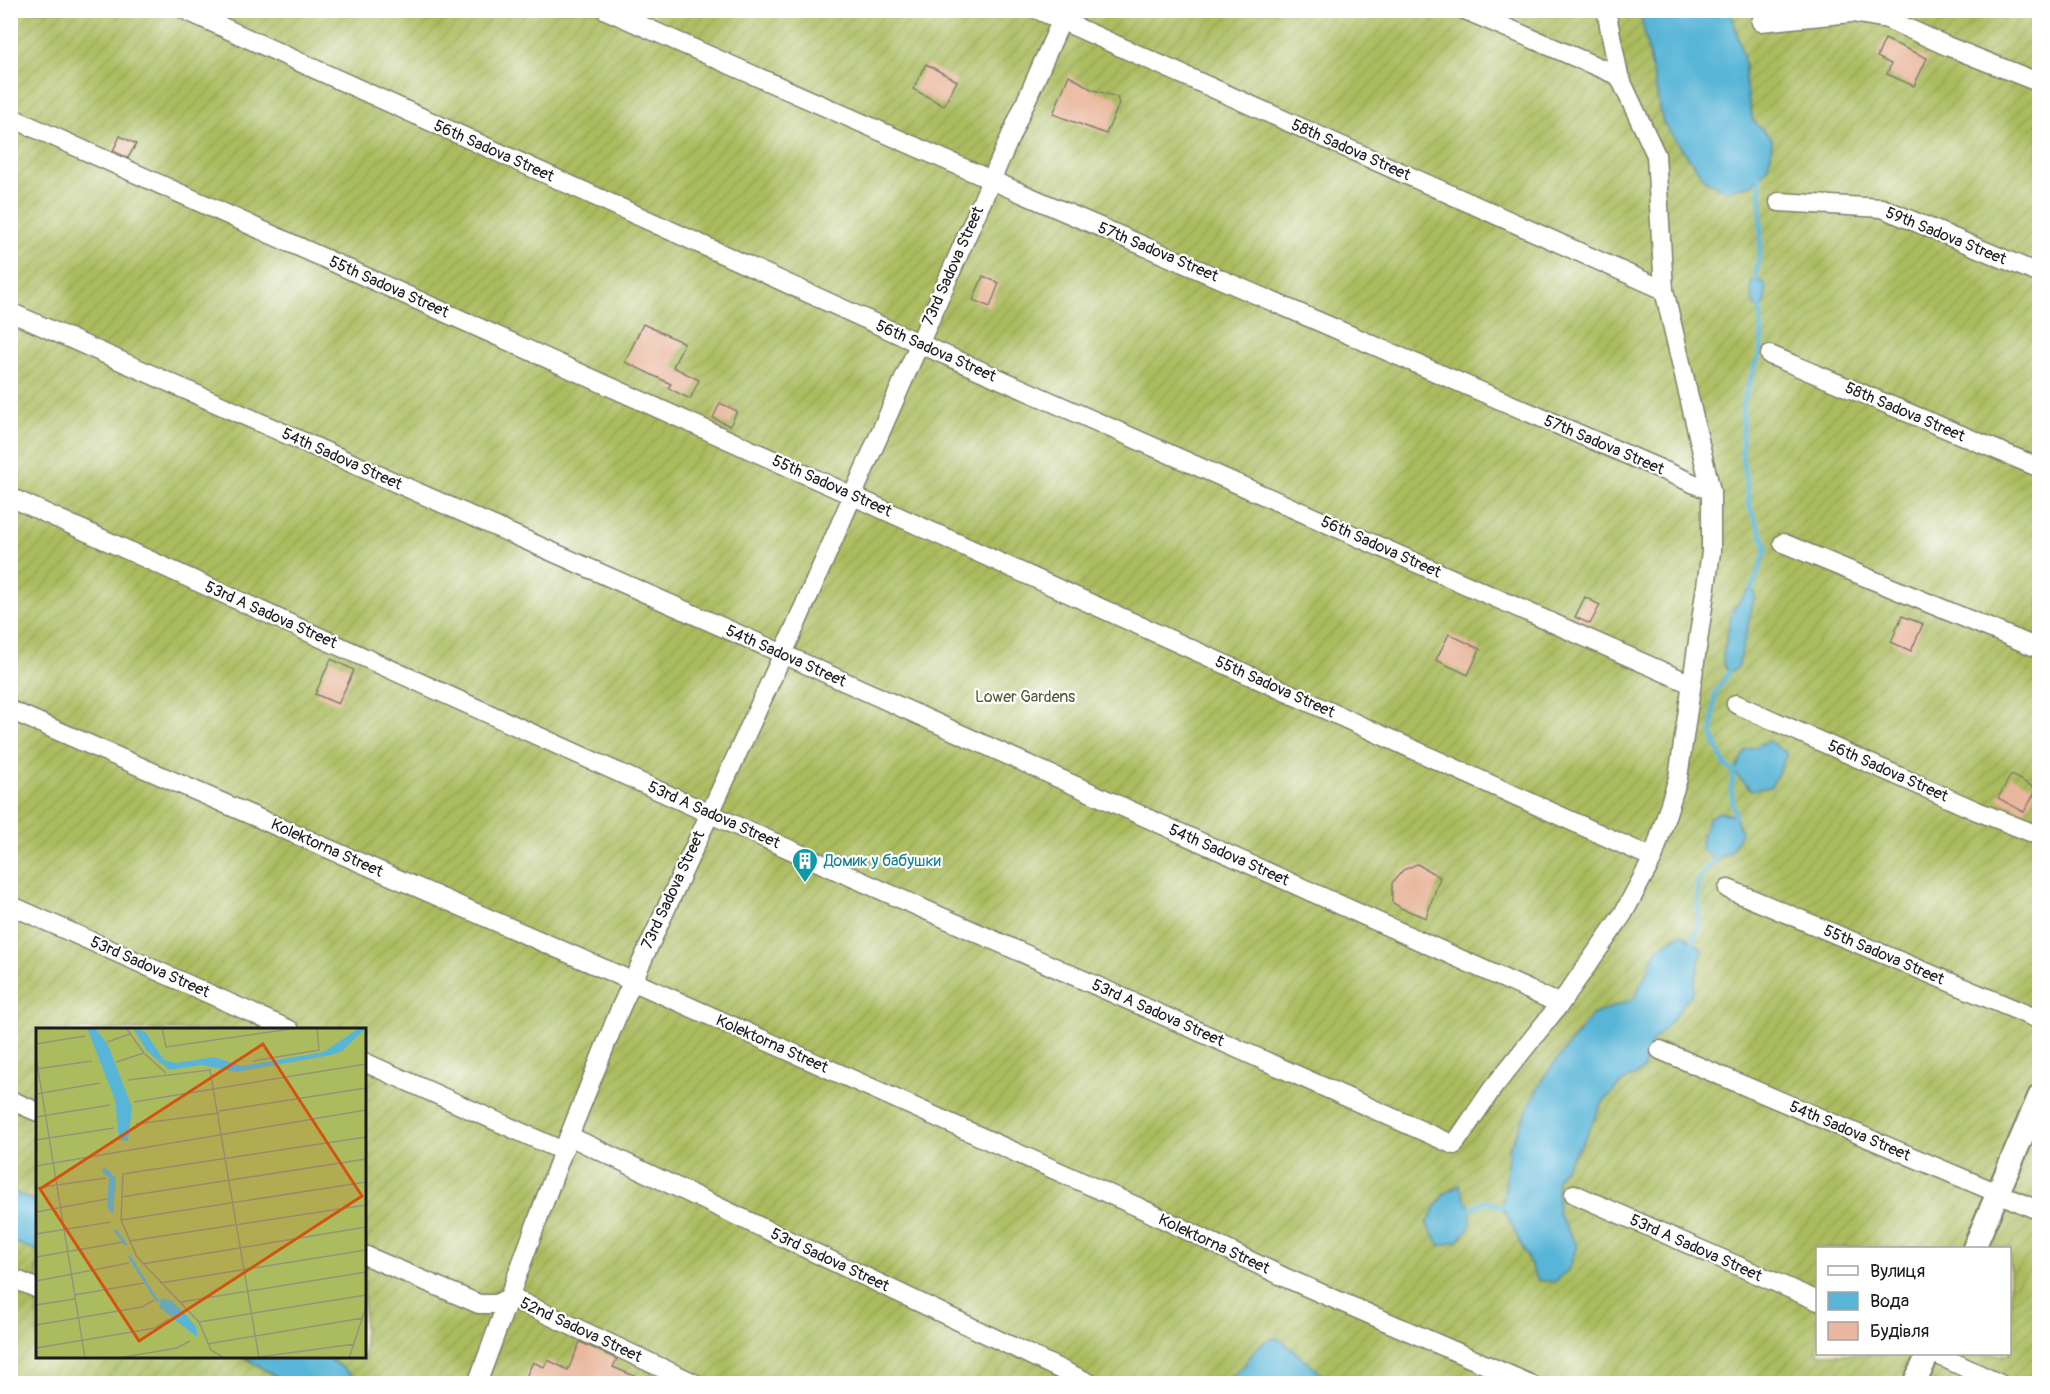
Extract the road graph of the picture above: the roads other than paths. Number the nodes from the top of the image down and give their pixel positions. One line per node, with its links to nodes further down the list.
1 (185, 10): 16 (street, 56th Sadova Street)
2 (606, 10): 11 (street, 57th Sadova Street)
3 (1038, 10): 6 (street, 58th Sadova Street)
4 (1465, 10): 8 (street)
5 (1606, 10): 8 (street)
6 (1064, 16): 11 (street, 73rd Sadova Street); 14 (street, 58th Sadova Street)
7 (1761, 22): 9 (street)
8 (1619, 76): 14 (street)
9 (2040, 83)
10 (10, 117): 20 (street, 55th Sadova Street)
11 (991, 180): 16 (street, 73rd Sadova Street); 19 (street, 57th Sadova Street)
12 (1779, 202): 13 (street, 59th Sadova Street)
13 (2040, 274)
14 (1664, 290): 19 (street)
15 (10, 312): 24 (street, 54th Sadova Street)
16 (918, 343): 20 (street, 73rd Sadova Street); 25 (street, 56th Sadova Street)
17 (1770, 355): 18 (street, 58th Sadova Street)
18 (2040, 468)
19 (1711, 491): 25 (street)
20 (851, 495): 24 (street, 73rd Sadova Street); 30 (street, 55th Sadova Street)
21 (10, 497): 28 (street, 53rd A Sadova Street)
22 (1784, 543): 23 (street)
23 (2040, 649)
24 (783, 654): 28 (street, 73rd Sadova Street); 34 (street, 54th Sadova Street)
25 (1691, 684): 30 (street)
26 (1736, 704): 29 (street, 56th Sadova Street)
27 (10, 710): 33 (street, Kolektorna Street)
28 (708, 813): 33 (street, 73rd Sadova Street); 34 (street, 53rd A Sadova Street)
29 (2040, 836)
30 (1653, 858): 34 (street)
31 (1728, 889): 35 (street, 55th Sadova Street)
32 (10, 905): 36 (street, 53rd Sadova Street)
33 (632, 981): 42 (street, 73rd Sadova Street); 57 (street, Kolektorna Street)
34 (1560, 1004)
35 (2040, 1020)
36 (288, 1028)
37 (1660, 1050): 43 (street, 54th Sadova Street)
38 (366, 1063): 42 (street, 53rd Sadova Street)
39 (2040, 1095): 43 (street)
40 (10, 1100): 41 (street)
41 (36, 1111)
42 (566, 1143): 50 (street, 73rd Sadova Street); 56 (street, 53rd Sadova Street)
43 (1999, 1192): 45 (street, 54th Sadova Street); 46 (street)
44 (1574, 1194): 51 (street, 53rd A Sadova Street)
45 (2040, 1211)
46 (1974, 1247)
47 (366, 1256): 50 (street, 52nd Sadova Street)
48 (10, 1277): 49 (street)
49 (36, 1288)
50 (510, 1297): 54 (street, 73rd Sadova Street); 55 (street, 52nd Sadova Street)
51 (1816, 1300)
52 (1927, 1355): 58 (street)
53 (1940, 1355): 59 (street)
54 (477, 1383)
55 (696, 1383)
56 (1091, 1383)
57 (1530, 1383)
58 (1914, 1383)
59 (2000, 1383)

